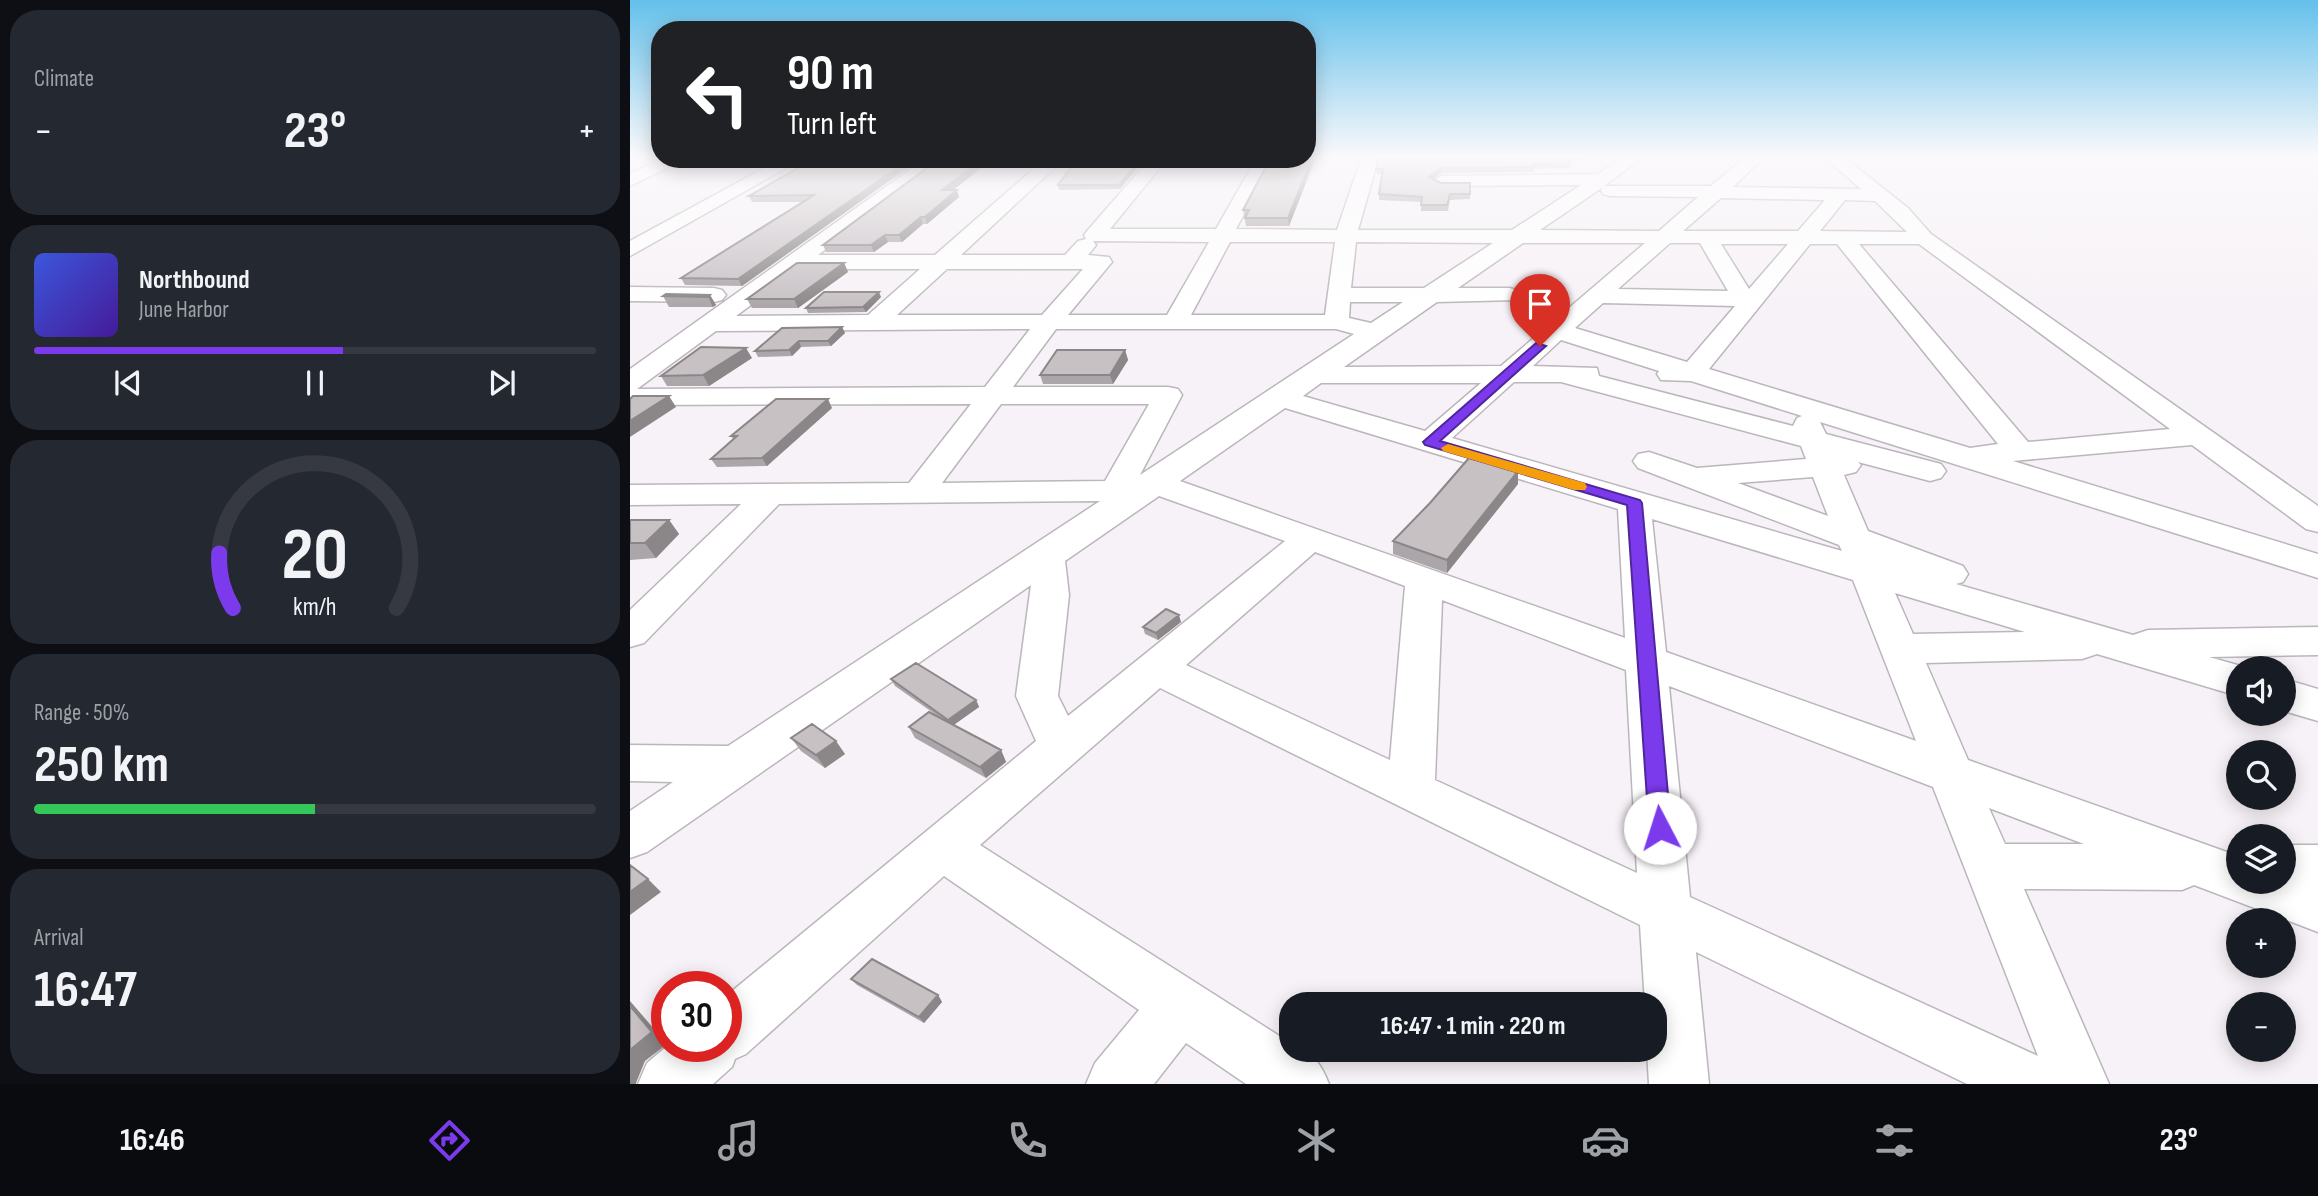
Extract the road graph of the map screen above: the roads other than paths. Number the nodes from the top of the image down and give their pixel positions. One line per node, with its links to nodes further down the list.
1 (708, 207): 22 (street)
2 (872, 207): 23 (street)
3 (1004, 207): 24 (street)
4 (1118, 207): 16 (street)
5 (1239, 207): 17 (street)
6 (1355, 207): 14 (street)
7 (1561, 207): 15 (street)
8 (1621, 207): 12 (street)
9 (1695, 207): 13 (street)
10 (1830, 207): 19 (street)
11 (1894, 207): 21 (street)
12 (1622, 212)
13 (1668, 226): 15 (street); 18 (street); 31 (street)
14 (1346, 234): 15 (street); 17 (street); 27 (street)
15 (1521, 234): 28 (street)
16 (1094, 235): 17 (street); 25 (street)
17 (1223, 235): 35 (street)
18 (1706, 236): 19 (street); 32 (street)
19 (1805, 237): 20 (street); 32 (street)
20 (1842, 237): 21 (street); 51 (street)
21 (1924, 237): 48 (street)
22 (630, 250)
23 (796, 262): 24 (street); 30 (street)
24 (943, 262): 25 (street); 33 (street)
25 (1071, 262): 34 (street)
26 (630, 294): 30 (street)
27 (1339, 295): 28 (street); 36 (street)
28 (1432, 295): 29 (street); 39 (street)
29 (1509, 295)
30 (749, 296): 37 (street)
31 (1597, 296): 32 (street); 38 (street)
32 (1749, 301): 40 (street)
33 (874, 322): 34 (street); 37 (street)
34 (1049, 322): 35 (street); 45 (street)
35 (1175, 322): 36 (street)
36 (1336, 322): 39 (street)
37 (711, 324): 44 (street)
38 (1557, 331): 40 (street); 42 (street)
39 (1378, 332): 41 (street)
40 (1692, 373): 43 (street); 49 (street)
41 (1314, 375): 42 (street); 47 (street)
42 (1507, 375): 43 (street); 50 (street)
43 (1564, 375): 49 (street)
44 (630, 382)
45 (991, 396): 46 (street); 56 (street); 57 (street)
46 (630, 397)
47 (1281, 398): 50 (street); 56 (street)
48 (2197, 436): 51 (street); 60 (street)
49 (1813, 438): 52 (street); 53 (street); 54 (street); 62 (street)
50 (1430, 442): 55 (street)
51 (2021, 453): 52 (street)
52 (1958, 456): 53 (street); 64 (street)
53 (1894, 461): 64 (street)
54 (1692, 477): 55 (street); 62 (street)
55 (1642, 482): 62 (street); 70 (street)
56 (1138, 489): 57 (street); 61 (street); 63 (street)
57 (918, 493): 58 (street)
58 (770, 494): 59 (street); 66 (street)
59 (630, 495)
60 (2318, 522)
61 (1310, 538): 65 (street); 71 (street)
62 (1861, 555): 68 (street); 69 (street)
63 (1047, 556): 75 (street); 77 (street)
64 (2318, 569)
65 (1424, 579): 70 (street); 79 (street)
66 (630, 633)
67 (2318, 640): 68 (street)
68 (2126, 645): 69 (street); 72 (street)
69 (1900, 649): 78 (street)
70 (1647, 661): 78 (street); 89 (street)
71 (1156, 668): 75 (street); 79 (street)
72 (2226, 678)
73 (2296, 699): 74 (street)
74 (2318, 705)
75 (1061, 747): 81 (street)
76 (630, 763): 77 (street)
77 (736, 765): 80 (street)
78 (1951, 773): 82 (street); 85 (street)
79 (1410, 791): 89 (street)
80 (630, 837)
81 (942, 847): 90 (street); 91 (street)
82 (1989, 866): 86 (street); 98 (street)
83 (2296, 868): 84 (street)
84 (2318, 868)
85 (2226, 872)
86 (2226, 874)
87 (2283, 894): 88 (street)
88 (2318, 908)
89 (1666, 912): 96 (street); 97 (street)
90 (1180, 1005): 94 (street); 95 (street)
91 (742, 1020)
92 (693, 1062): 93 (street)
93 (668, 1084)
94 (1116, 1084)
95 (1299, 1084)
96 (1679, 1084)
97 (2032, 1084)
98 (2079, 1084)

